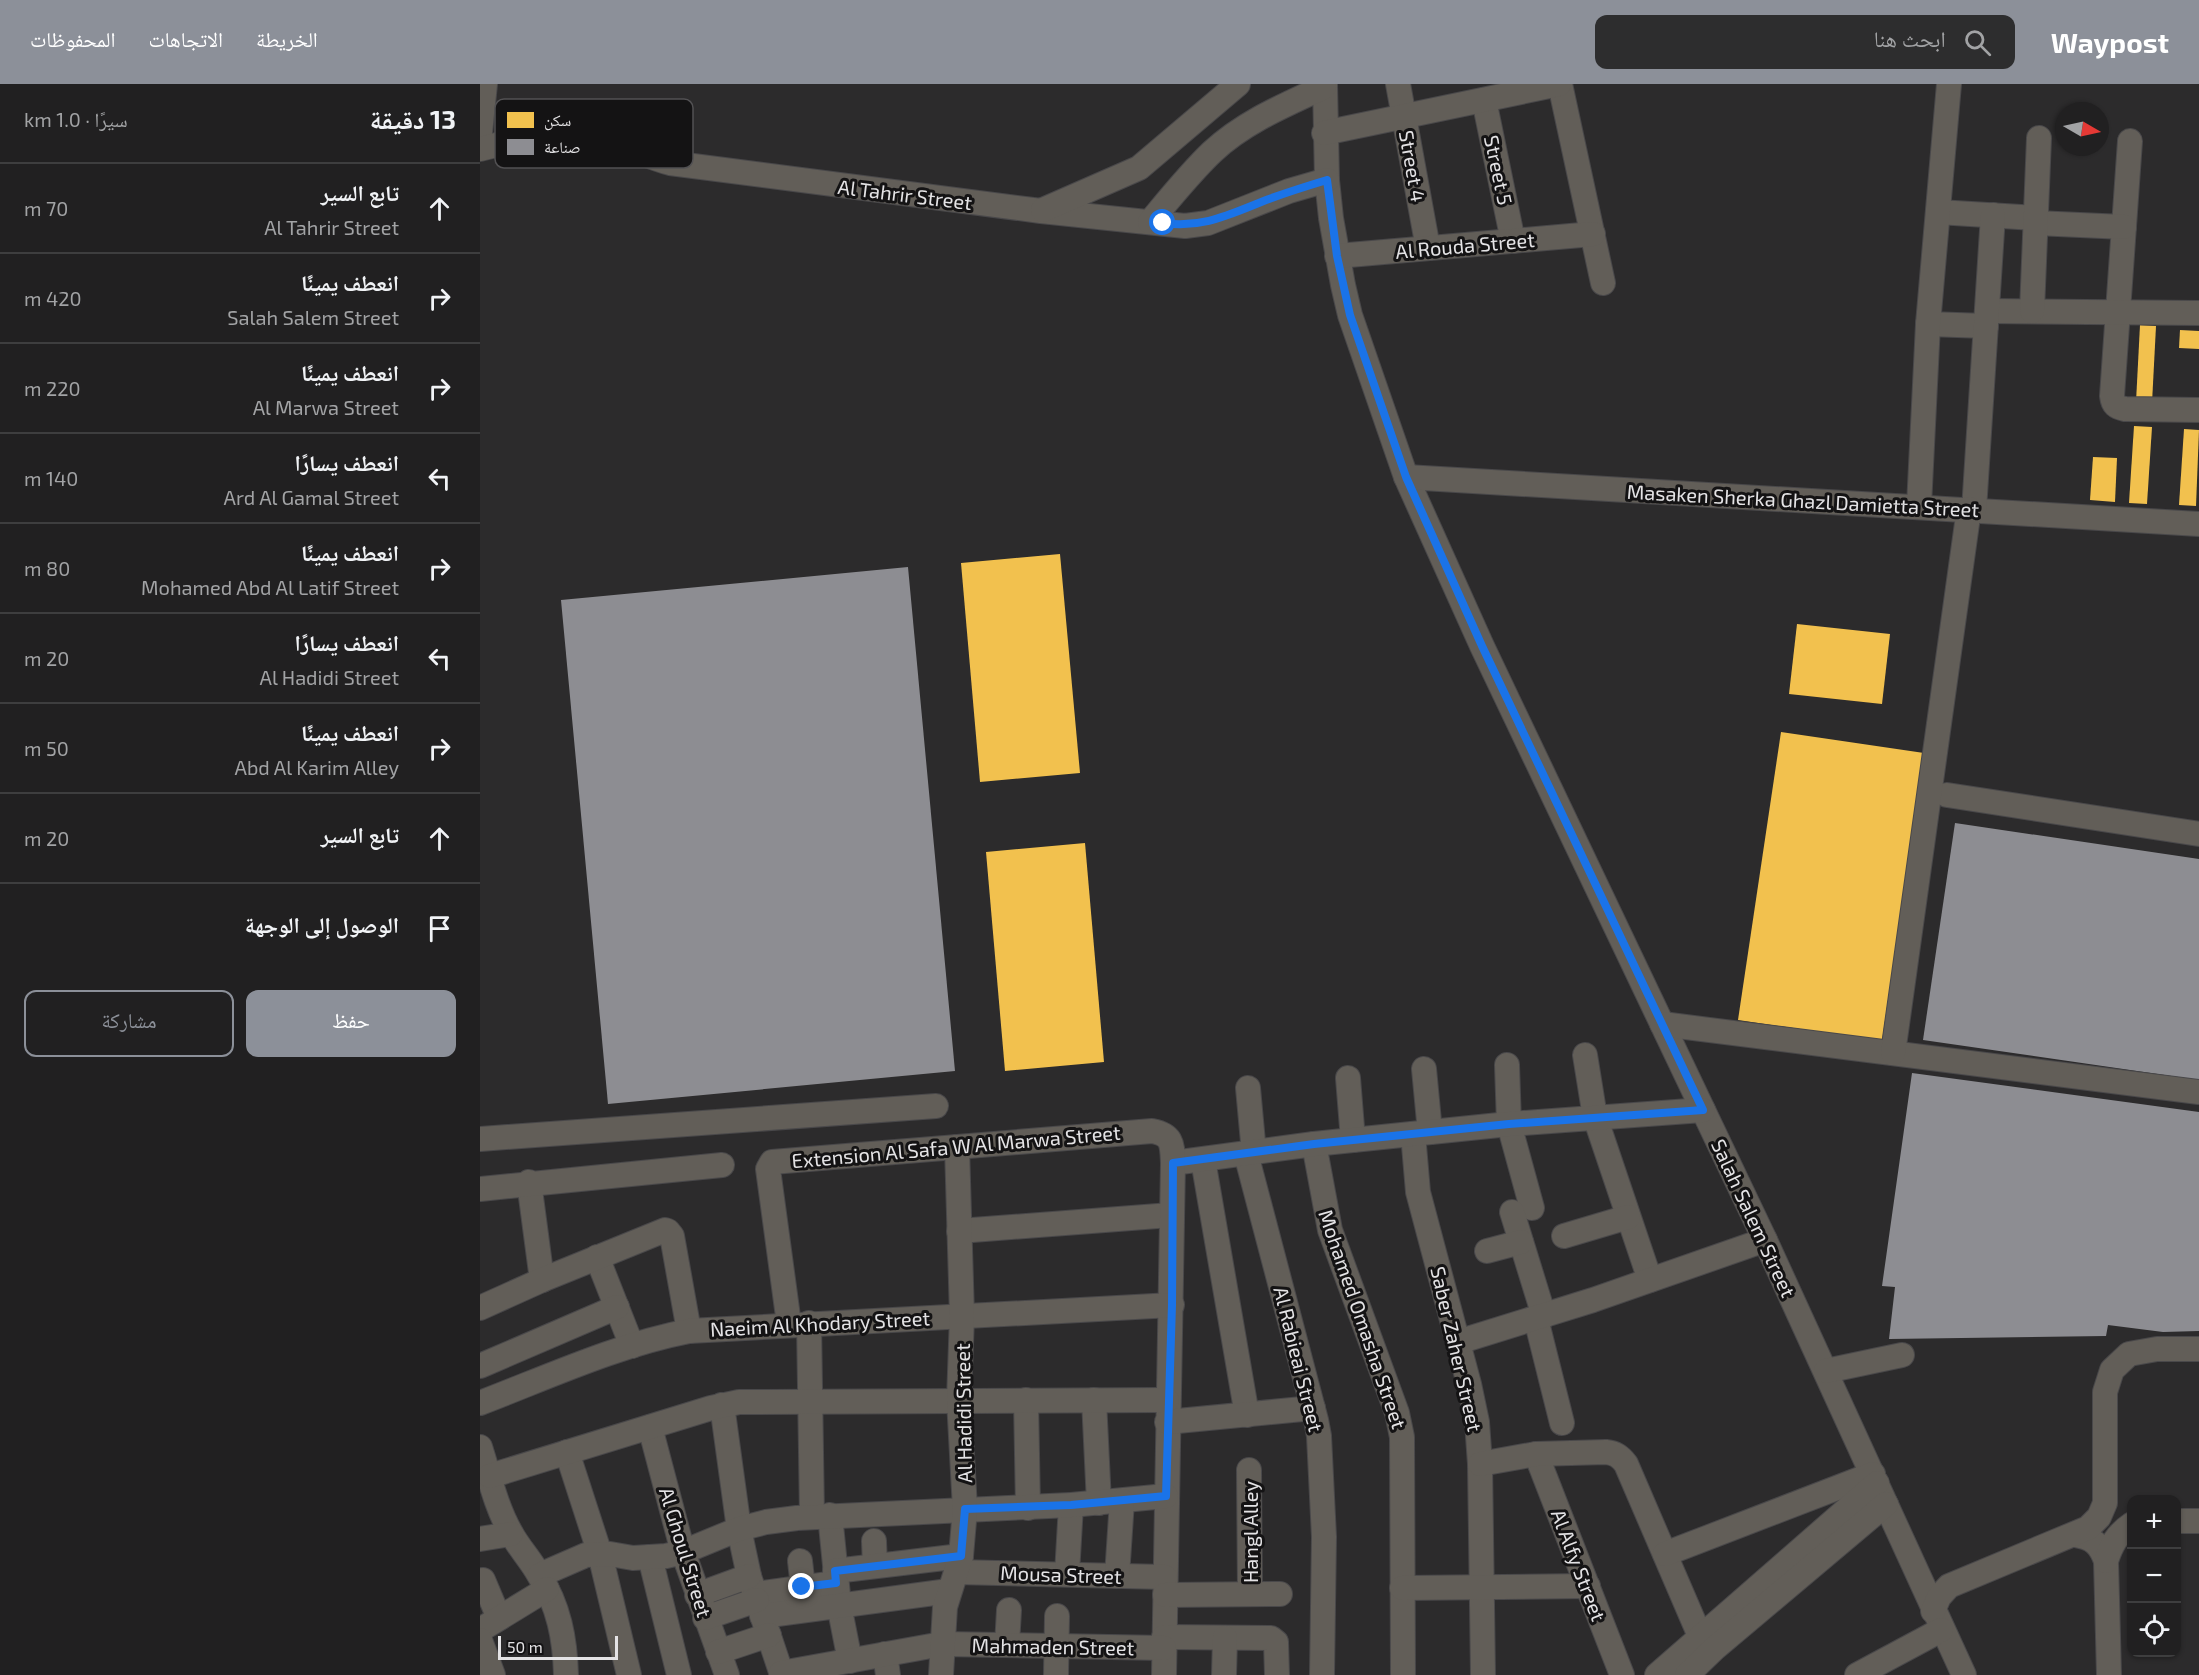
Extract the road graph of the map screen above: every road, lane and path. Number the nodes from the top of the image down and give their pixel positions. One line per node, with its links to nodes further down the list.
1 (485, 84): 9 (street)
2 (1238, 84): 17 (street)
3 (1398, 84): 8 (street, Street 4)
4 (1559, 84): 7 (street); 23 (street)
5 (1949, 84): 18 (street)
6 (1324, 85): 10 (street, Salah Salem Street); 21 (street)
7 (1484, 100): 8 (street); 24 (street, Street 5)
8 (1404, 116): 10 (street); 25 (street, Street 4)
9 (480, 133)
10 (1324, 133): 16 (street, Salah Salem Street)
11 (2039, 138): 20 (street)
12 (2130, 141): 22 (street)
13 (495, 146): 14 (street, Al Tahrir Street)
14 (480, 149)
15 (693, 166): 17 (street, Al Tahrir Street)
16 (1327, 180): 21 (street, Al Tahrir Street); 26 (street, Salah Salem Street)
17 (1041, 211): 21 (street, Al Tahrir Street)
18 (1938, 212): 19 (street); 32 (street)
19 (1993, 215): 20 (street); 31 (street)
20 (2036, 221): 22 (street); 28 (street)
21 (1150, 222)
22 (2124, 227): 29 (street)
23 (1593, 234): 24 (street, Al Rouda Street); 27 (street)
24 (1513, 241): 25 (street, Al Rouda Street)
25 (1428, 248): 26 (street, Al Rouda Street)
26 (1337, 256): 34 (street, Salah Salem Street)
27 (1603, 283)
28 (2032, 311): 29 (street); 31 (street)
29 (2118, 312): 30 (street); 33 (street)
30 (2199, 313)
31 (1986, 319): 32 (street); 36 (street)
32 (1928, 324): 35 (street)
33 (2199, 410)
34 (1406, 477): 35 (street, Masaken Sherka Ghazl Damietta Street); 40 (street, Salah Salem Street)
35 (1919, 506): 36 (street, Masaken Sherka Ghazl Damietta Street)
36 (1971, 510): 37 (street, Masaken Sherka Ghazl Damietta Street); 41 (street)
37 (2199, 524)
38 (1947, 795): 39 (street)
39 (2199, 834)
40 (1662, 1024): 41 (street); 49 (street, Salah Salem Street)
41 (1893, 1053): 47 (street)
42 (1585, 1055): 50 (street)
43 (1507, 1065): 51 (street)
44 (1424, 1069): 52 (street, Saber Zaher Street)
45 (1348, 1078): 54 (street)
46 (1248, 1088): 57 (street, Al Rabieai Street)
47 (2199, 1092)
48 (936, 1106): 53 (street)
49 (1703, 1110): 50 (street); 67 (street, Salah Salem Street)
50 (1595, 1117): 51 (street); 64 (street)
51 (1509, 1124): 52 (street); 68 (street)
52 (1421, 1133): 54 (street); 80 (street, Saber Zaher Street)
53 (480, 1139)
54 (1353, 1140): 55 (street)
55 (1314, 1144): 57 (street); 139 (street, Mohamed Omasha Street)
56 (957, 1147): 59 (street, Extension Al Safa W Al Marwa Street); 65 (street, Al Hadidi Street); 78 (street, Extension Al Safa W Al Marwa Street)
57 (1250, 1154): 58 (street); 92 (street, Al Rabieai Street)
58 (1203, 1160): 59 (street); 94 (street)
59 (1173, 1163): 63 (street)
60 (722, 1165): 61 (street)
61 (529, 1182): 62 (street); 71 (street)
62 (480, 1189)
63 (1171, 1215): 65 (street); 73 (street)
64 (1628, 1217): 66 (street); 72 (street)
65 (959, 1231): 76 (street, Al Hadidi Street)
66 (1564, 1236)
67 (1765, 1240): 72 (street); 85 (street, Salah Salem Street)
68 (1521, 1242): 69 (street); 77 (street)
69 (1487, 1251)
70 (597, 1257): 71 (street); 74 (street); 79 (street)
71 (542, 1280): 75 (street)
72 (1650, 1280): 77 (street)
73 (1172, 1305): 76 (street, Naeim Al Khodary Street); 93 (street)
74 (617, 1307): 81 (street); 84 (street)
75 (480, 1308)
76 (962, 1316): 78 (street, Naeim Al Khodary Street); 87 (street, Al Hadidi Street)
77 (1540, 1318): 80 (street); 95 (street)
78 (799, 1324): 79 (street, Naeim Al Khodary Street); 86 (street)
79 (689, 1331): 81 (street, Naeim Al Khodary Street)
80 (1458, 1342): 100 (street, Saber Zaher Street)
81 (632, 1346): 90 (street, Naeim Al Khodary Street)
82 (2199, 1348): 106 (street)
83 (1902, 1355): 85 (street)
84 (480, 1366)
85 (1826, 1371): 103 (street, Salah Salem Street)
86 (811, 1400): 87 (street); 91 (street); 110 (street)
87 (959, 1400): 88 (street); 109 (street, Al Hadidi Street)
88 (1026, 1400): 89 (street); 108 (street)
89 (1094, 1400): 93 (street); 105 (street)
90 (480, 1403)
91 (722, 1405): 96 (street); 115 (street)
92 (1313, 1408): 94 (street); 169 (street, Al Rabieai Street)
93 (1167, 1411): 94 (street); 104 (street)
94 (1247, 1415)
95 (1562, 1423)
96 (650, 1427): 98 (street); 120 (street, Al Ghoul Street)
97 (480, 1447): 102 (street)
98 (567, 1452): 102 (street); 121 (street)
99 (1536, 1454): 100 (street); 122 (street); 136 (street, Al Alfy Street)
100 (1480, 1464): 138 (street, Saber Zaher Street)
101 (1249, 1470): 140 (street, Hangl Alley)
102 (488, 1486): 116 (street)
103 (1879, 1487): 122 (street); 129 (street, Salah Salem Street); 149 (street); 174 (street)
104 (1166, 1496): 105 (street); 135 (street)
105 (1110, 1502): 107 (street); 130 (street)
106 (2105, 1503): 113 (street); 117 (street)
107 (1071, 1505): 108 (street); 128 (street)
108 (1028, 1508): 109 (street)
109 (965, 1509): 110 (street); 127 (street, Al Hadidi Street)
110 (821, 1516): 115 (street); 134 (street)
111 (2181, 1521): 112 (street)
112 (2199, 1521)
113 (2127, 1522)
114 (2127, 1527): 125 (street)
115 (739, 1529): 120 (street); 143 (street)
116 (511, 1534): 118 (street); 133 (street)
117 (2075, 1535): 125 (street); 132 (street)
118 (480, 1539)
119 (874, 1541): 126 (street)
120 (683, 1552): 123 (street); 142 (street, Al Ghoul Street)
121 (600, 1554): 123 (street); 133 (street); 161 (street)
122 (1665, 1554): 149 (street)
123 (650, 1557): 162 (street)
124 (800, 1561): 137 (street)
125 (2106, 1561): 177 (street)
126 (875, 1566): 127 (street); 134 (street)
127 (955, 1573): 128 (street, Mousa Street); 134 (street); 152 (street, Al Hadidi Street)
128 (1067, 1574): 130 (street, Mousa Street)
129 (1917, 1574): 132 (street); 147 (street, Salah Salem Street)
130 (1117, 1576): 135 (street, Mousa Street)
131 (483, 1580): 148 (street)
132 (1962, 1580): 147 (street)
133 (543, 1582): 148 (street); 160 (street)
134 (837, 1586): 137 (street); 143 (street); 157 (street)
135 (1165, 1586): 140 (street, Hangl Alley); 151 (street)
136 (1588, 1586): 138 (street); 172 (street, Al Alfy Street)
137 (802, 1587): 143 (street)
138 (1481, 1587): 139 (street); 171 (street, Saber Zaher Street)
139 (1402, 1588): 170 (street, Mohamed Omasha Street)
140 (1250, 1594): 141 (street, Hangl Alley)
141 (1280, 1594)
142 (697, 1595): 143 (street); 146 (street, Al Ghoul Street)
143 (758, 1604): 146 (street); 155 (street); 158 (street)
144 (1009, 1610): 153 (street)
145 (1057, 1616): 154 (street)
146 (705, 1618): 155 (street, Al Ghoul Street)
147 (1937, 1620): 175 (street); 176 (street, Salah Salem Street)
148 (484, 1635): 159 (street)
149 (1700, 1635): 173 (street)
150 (1225, 1638): 151 (street, Mahmaden Street); 167 (street); 168 (street, Mahmaden Street)
151 (1164, 1643): 154 (street, Mahmaden Street); 166 (street)
152 (942, 1644): 153 (street, Mahmaden Street); 156 (street, Mahmaden Street); 164 (street, Al Hadidi Street)
153 (1007, 1645): 154 (street, Mahmaden Street)
154 (1056, 1646): 165 (street)
155 (718, 1652): 163 (street, Al Ghoul Street)
156 (886, 1665): 157 (street, Mahmaden Street)
157 (838, 1667): 158 (street, Mahmaden Street)
158 (782, 1674)
159 (493, 1675)
160 (566, 1675)
161 (629, 1675)
162 (679, 1675)
163 (727, 1675)
164 (941, 1675)
165 (1056, 1675)
166 (1164, 1675)
167 (1224, 1675)
168 (1277, 1675)
169 (1322, 1675)
170 (1403, 1675)
171 (1483, 1675)
172 (1623, 1675)
173 (1656, 1675)
174 (1687, 1675)
175 (1857, 1675)
176 (1964, 1675)
177 (2109, 1675)

